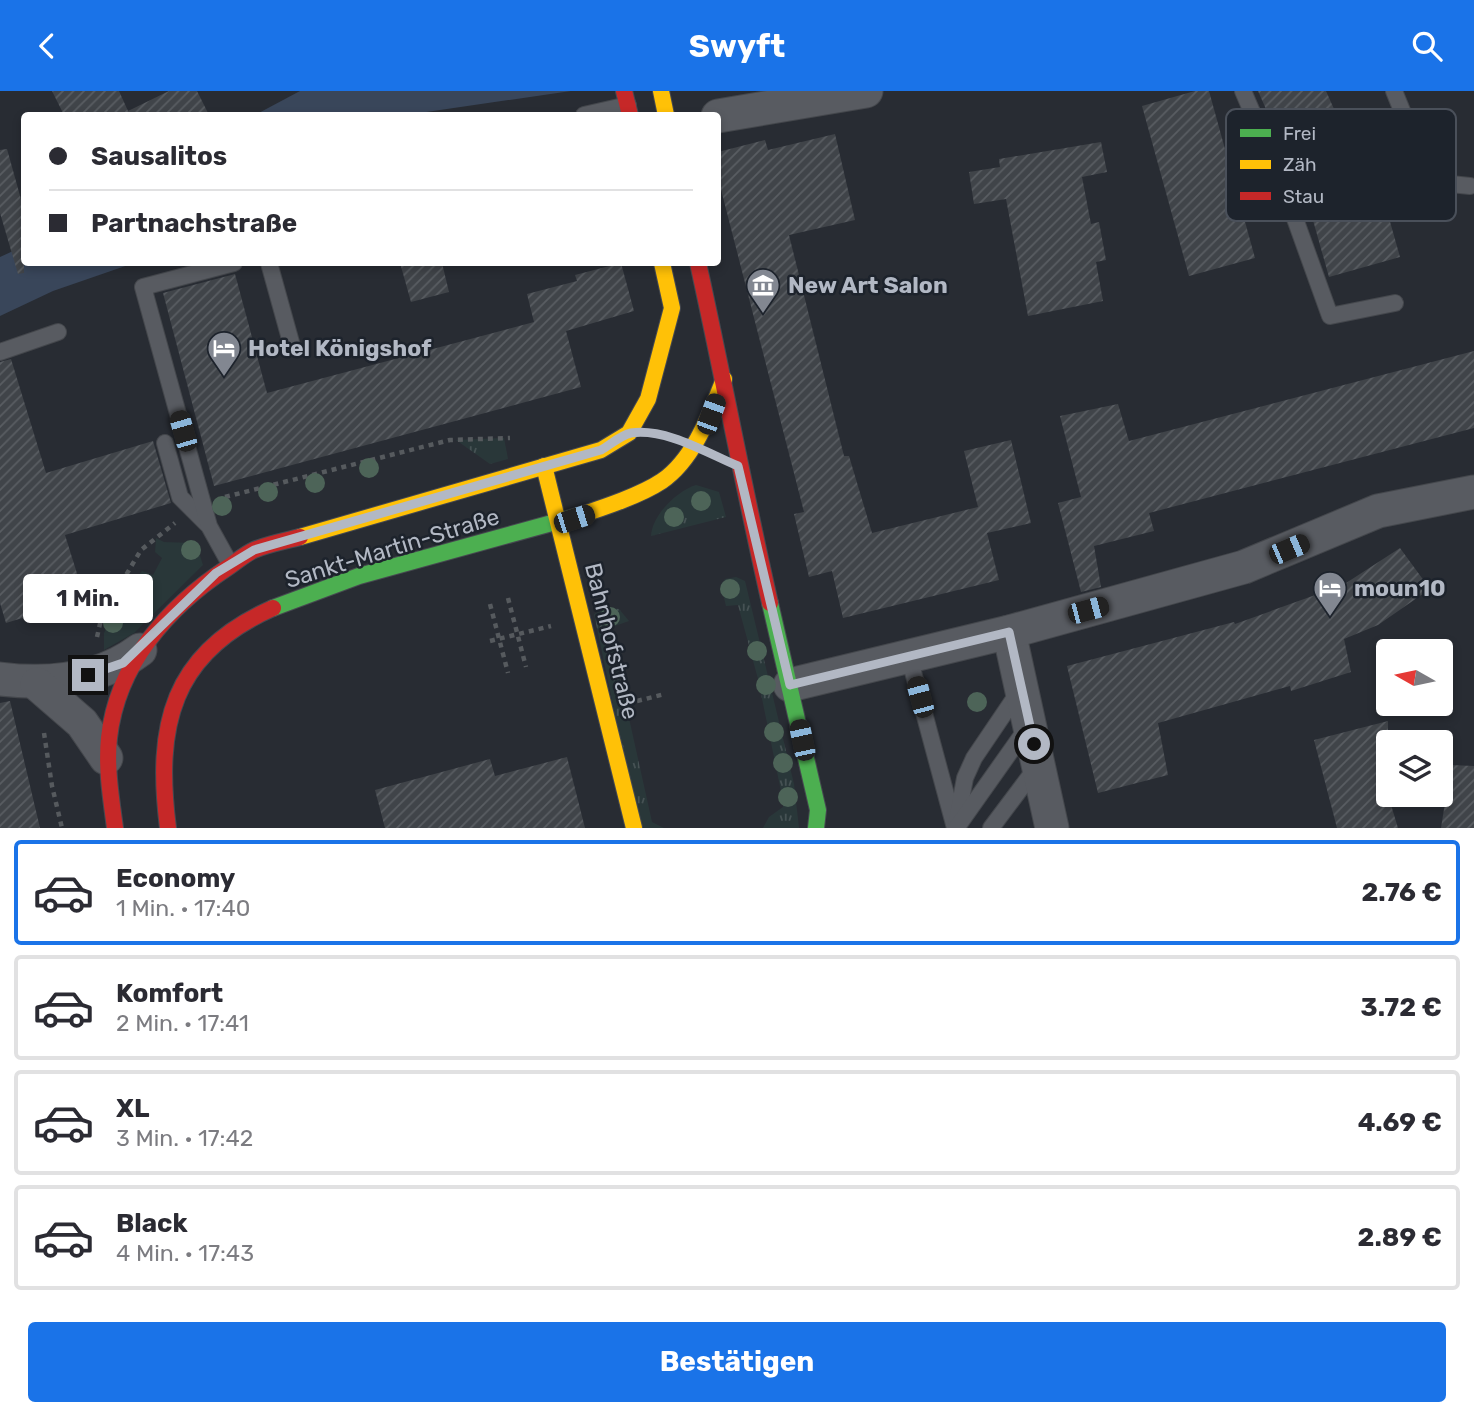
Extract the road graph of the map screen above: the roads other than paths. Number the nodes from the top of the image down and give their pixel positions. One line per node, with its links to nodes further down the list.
1 (661, 91): 9 (main road)
2 (866, 91): 10 (street)
3 (1243, 91): 6 (lane)
4 (1394, 91): 7 (lane)
5 (627, 101): 8 (lane)
6 (1251, 109)
7 (1401, 109)
8 (593, 112)
9 (665, 112)
10 (721, 115)
11 (1456, 185): 12 (lane)
12 (1470, 186)
13 (1296, 221): 18 (lane)
14 (223, 266): 29 (lane)
15 (270, 266): 20 (lane)
16 (663, 266): 23 (main road)
17 (699, 266): 22 (main road)
18 (1395, 303)
19 (58, 332): 21 (lane)
20 (292, 346)
21 (0, 352)
22 (724, 379): 28 (main road, Sankt-Martin-Straße); 36 (main road)
23 (629, 433): 24 (main road); 26 (main road, Sankt-Martin-Straße)
24 (649, 435)
25 (164, 443): 29 (lane)
26 (544, 466): 28 (main road, Bahnhofstraße); 30 (main road, Sankt-Martin-Straße)
27 (1474, 492): 31 (street)
28 (559, 523): 42 (main road, Sankt-Martin-Straße); 43 (main road, Bahnhofstraße)
29 (209, 526): 30 (lane)
30 (230, 564): 32 (main road, Sankt-Martin-Straße)
31 (1009, 632): 33 (street); 37 (street)
32 (140, 650): 35 (street); 39 (main road, Sankt-Martin-Straße)
33 (909, 657): 36 (street); 45 (lane)
34 (0, 680): 35 (street)
35 (37, 684): 39 (street)
36 (790, 685): 44 (main road)
37 (1023, 686): 38 (street); 45 (lane)
38 (1030, 723): 40 (street); 45 (lane)
39 (106, 758): 41 (main road, Sankt-Martin-Straße)
40 (1038, 765): 46 (lane); 47 (street)
41 (115, 828)
42 (168, 828)
43 (634, 828)
44 (816, 828)
45 (956, 828)
46 (991, 828)
47 (1052, 828)

